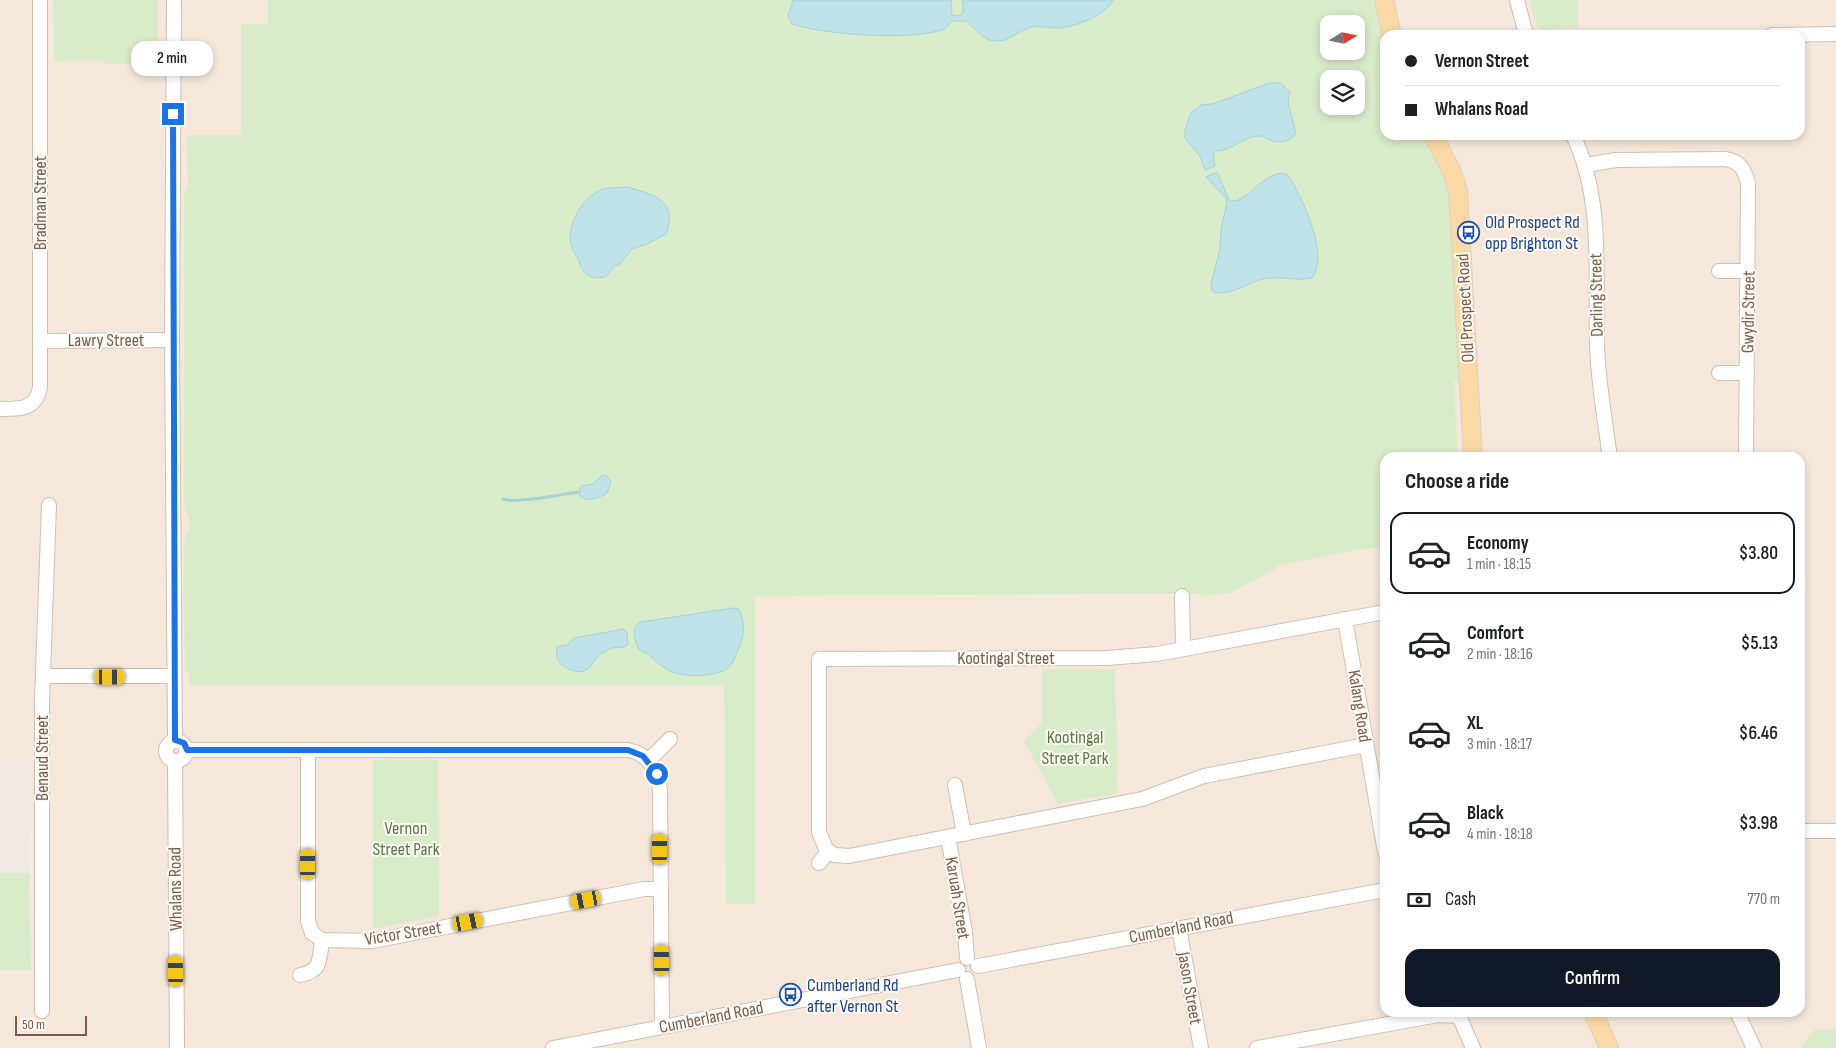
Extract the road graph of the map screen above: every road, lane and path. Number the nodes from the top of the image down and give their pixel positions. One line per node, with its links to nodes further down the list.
1 (40, 0): 14 (street, Bradman Street)
2 (174, 0): 15 (street)
3 (1384, 0): 5 (main road)
4 (1517, 0): 6 (street)
5 (1391, 30)
6 (1525, 30)
7 (1805, 34): 8 (street)
8 (1836, 34)
9 (1436, 140): 19 (main road, Old Prospect Road)
10 (1575, 140): 11 (street, Darling Street)
11 (1585, 164): 13 (street, Gwydir Street); 20 (street, Darling Street)
12 (1719, 271): 13 (street)
13 (1748, 271): 17 (street, Gwydir Street)
14 (41, 340): 15 (street, Lawry Street); 18 (street, Bradman Street)
15 (172, 340): 28 (street)
16 (1719, 372): 17 (street)
17 (1747, 374): 21 (street, Gwydir Street)
18 (0, 409)
19 (1473, 452)
20 (1609, 452)
21 (1746, 452)
22 (49, 505): 27 (street, Benaud Street)
23 (1182, 596): 26 (street)
24 (1380, 613): 25 (street, Kootingal Street)
25 (1345, 619): 26 (street, Kootingal Street); 31 (street, Kalang Road)
26 (1183, 648): 42 (street, Kootingal Street)
27 (43, 676): 28 (street); 51 (street, Benaud Street)
28 (174, 676): 30 (street)
29 (670, 739): 35 (street)
30 (175, 740): 32 (street); 34 (street)
31 (1366, 745): 37 (street, Kalang Road); 40 (street)
32 (187, 750): 33 (street); 34 (street)
33 (308, 750): 35 (street); 47 (street)
34 (176, 761): 58 (street, Whalans Road)
35 (648, 761): 44 (street)
36 (955, 785): 40 (street)
37 (1380, 824)
38 (1805, 831): 39 (street)
39 (1836, 831)
40 (964, 834): 41 (street)
41 (948, 837): 42 (street); 48 (street, Karuah Street)
42 (829, 852): 43 (street)
43 (819, 863)
44 (661, 889): 47 (street, Victor Street); 56 (street)
45 (1380, 891): 46 (street, Cumberland Road)
46 (1178, 928): 48 (street, Cumberland Road); 61 (street, Jason Street)
47 (322, 940): 50 (street)
48 (972, 962): 49 (street)
49 (963, 974): 56 (street, Cumberland Road); 60 (street)
50 (300, 975)
51 (42, 1011)
52 (1427, 1017): 62 (street)
53 (1459, 1017): 63 (street)
54 (1595, 1017): 64 (main road)
55 (1739, 1017): 65 (street)
56 (662, 1027): 57 (street, Cumberland Road)
57 (617, 1042): 59 (street, Cumberland Road)
58 (177, 1048)
59 (554, 1048)
60 (979, 1048)
61 (1201, 1048)
62 (1257, 1048)
63 (1473, 1048)
64 (1608, 1048)
65 (1754, 1048)

